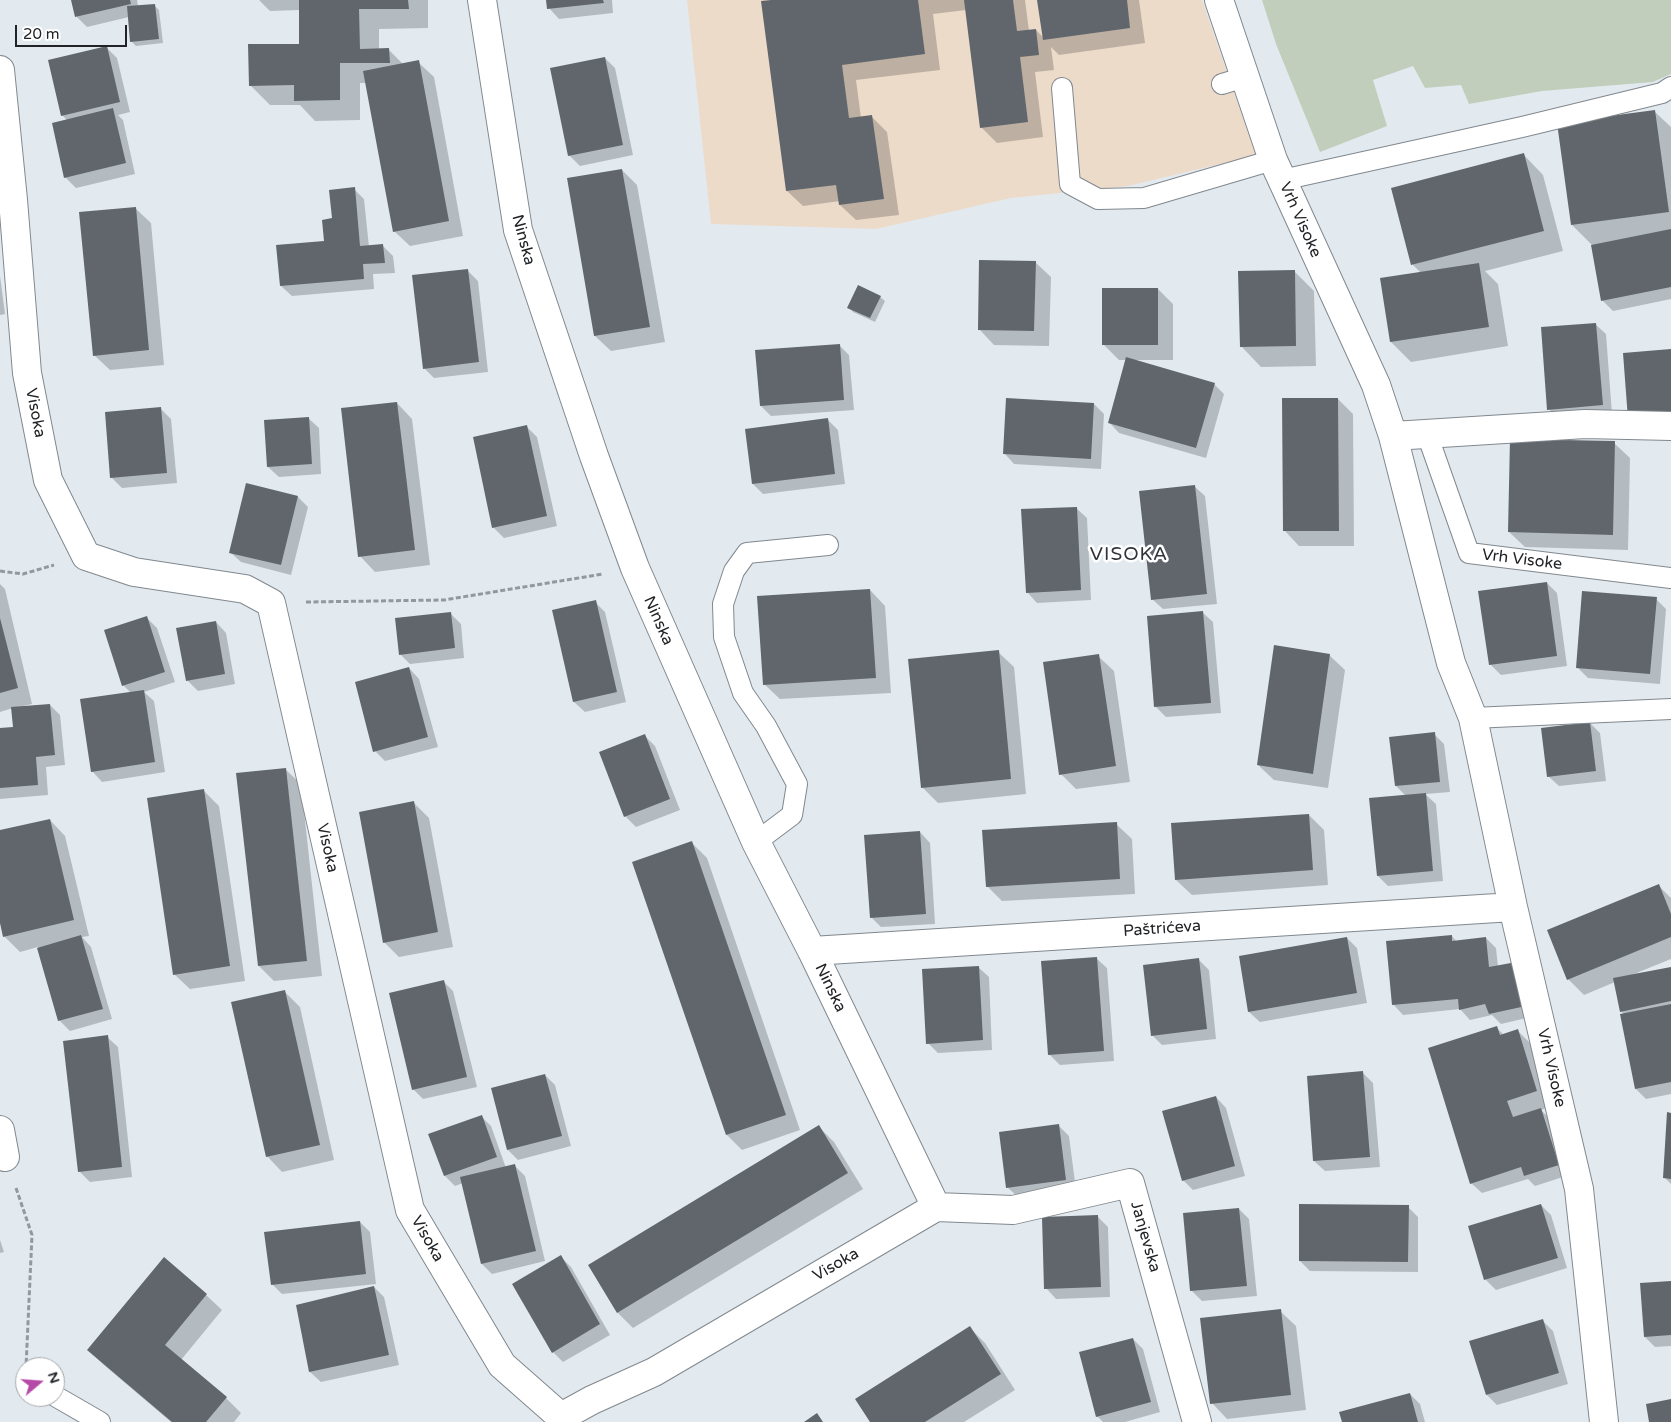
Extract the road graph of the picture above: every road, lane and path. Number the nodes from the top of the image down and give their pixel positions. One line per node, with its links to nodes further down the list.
1 (482, 0): 12 (street, Ninska)
2 (1219, 0): 6 (street, Vrh Visoke)
3 (1671, 86): 6 (lane)
4 (1, 87): 11 (street, Visoka)
5 (1062, 88): 6 (lane)
6 (1278, 170): 9 (street, Vrh Visoke)
7 (1671, 426): 8 (street)
8 (1427, 434): 9 (street); 14 (lane, Vrh Visoke)
9 (1393, 436): 17 (street, Vrh Visoke)
10 (828, 545): 18 (lane)
11 (86, 556): 13 (path); 15 (street)
12 (635, 568): 15 (path); 18 (street, Ninska)
13 (0, 571)
14 (1671, 578)
15 (271, 603): 26 (street, Visoka)
16 (1671, 709): 17 (lane)
17 (1473, 718): 19 (street, Vrh Visoke)
18 (756, 842): 20 (street, Ninska)
19 (1513, 907): 20 (street, Paštrićeva); 29 (street, Vrh Visoke)
20 (812, 951): 23 (street, Ninska)
21 (0, 1130): 22 (street)
22 (6, 1157): 24 (path)
23 (936, 1207): 26 (street, Visoka); 28 (street, Janjevska)
24 (26, 1357)
25 (65, 1402): 27 (lane)
26 (558, 1420)
27 (100, 1422)
28 (1197, 1422)
29 (1604, 1422)

